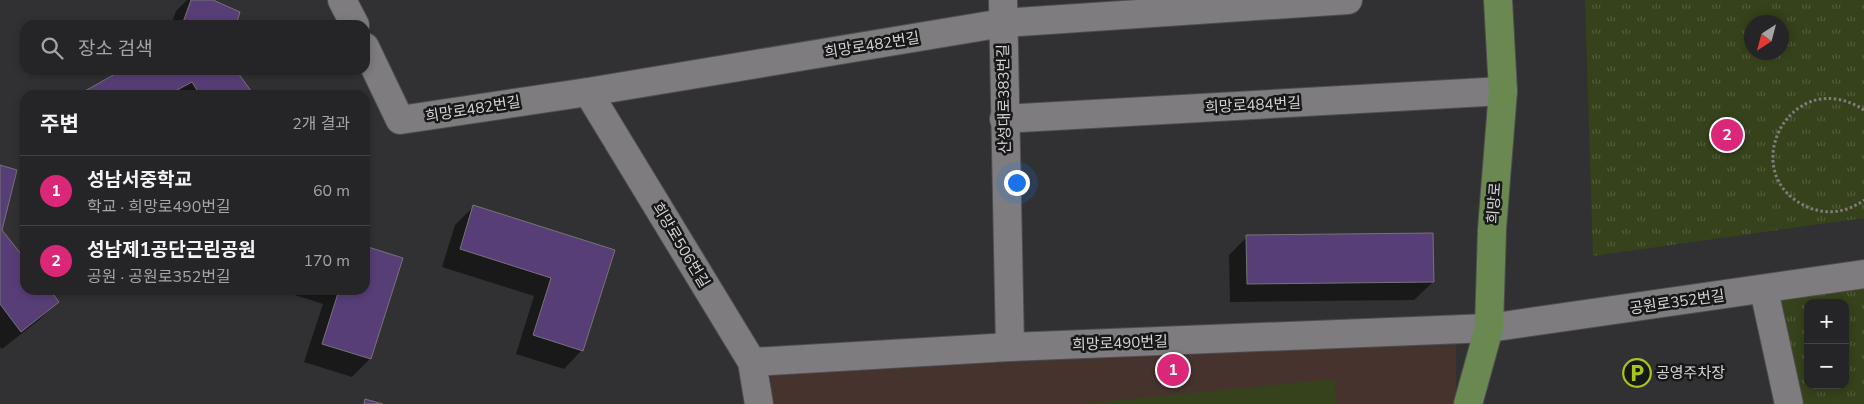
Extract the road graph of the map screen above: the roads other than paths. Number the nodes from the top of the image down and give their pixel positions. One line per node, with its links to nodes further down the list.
1 (342, 0): 5 (street)
2 (1348, 0): 4 (street, 희망로482번길)
3 (1498, 0): 7 (main road, 희망로)
4 (1003, 12): 8 (street, 희망로482번길); 9 (street, 산성대로383번길)
5 (352, 20)
6 (370, 57): 8 (street, 희망로482번길)
7 (1503, 91): 9 (street, 희망로484번길); 12 (main road, 희망로)
8 (588, 92): 14 (street, 희망로506번길)
9 (1004, 119): 13 (street, 산성대로383번길)
10 (1864, 274): 11 (street, 공원로352번길)
11 (1764, 290): 12 (street, 공원로352번길); 17 (street)
12 (1489, 328): 13 (street, 희망로490번길); 16 (main road, 희망로)
13 (1010, 348): 14 (street, 희망로490번길)
14 (752, 362): 15 (street, 희망로506번길)
15 (759, 404)
16 (1468, 404)
17 (1789, 404)

